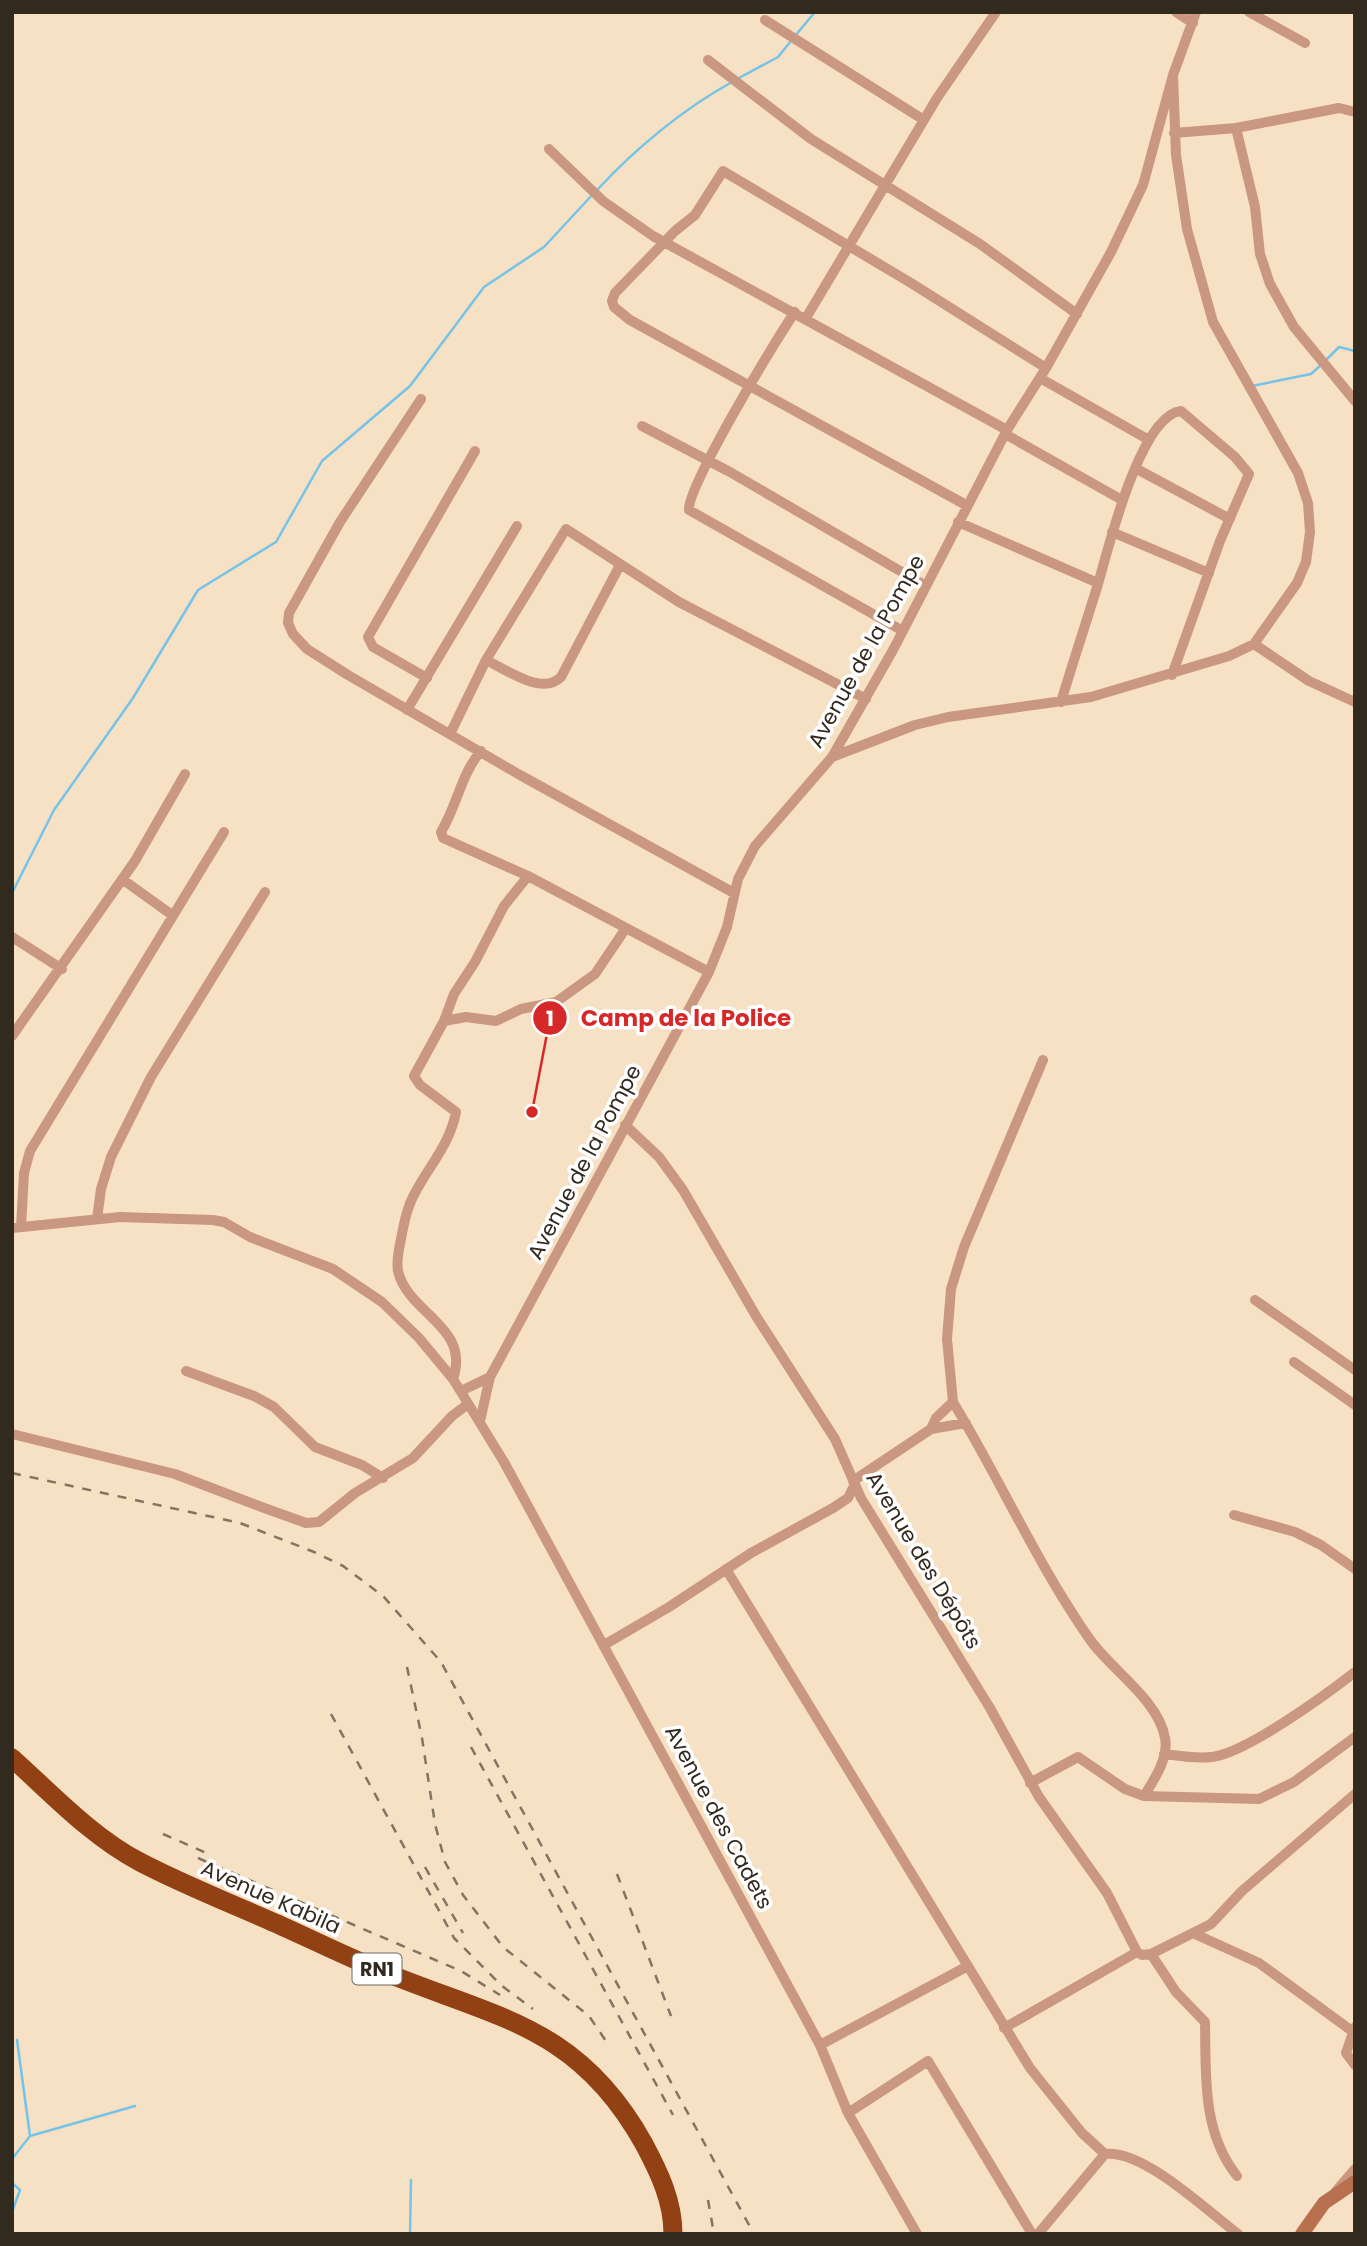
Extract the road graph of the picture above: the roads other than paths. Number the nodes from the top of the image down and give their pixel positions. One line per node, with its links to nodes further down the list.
1 (996, 12): 10 (street)
2 (1176, 12): 4 (street)
3 (1249, 12): 6 (street)
4 (1194, 18): 8 (street, Avenue de la Pompe)
5 (765, 20): 10 (street)
6 (1305, 43)
7 (708, 60): 14 (street)
8 (1173, 75): 12 (street); 18 (street, Avenue de la Pompe)
9 (1355, 112): 11 (street)
10 (924, 120): 14 (street)
11 (1236, 128): 12 (street); 23 (street)
12 (1174, 133): 41 (street)
13 (549, 149): 15 (street)
14 (886, 186): 16 (street); 18 (street)
15 (665, 242): 16 (street); 17 (street); 21 (street)
16 (851, 247): 19 (street); 20 (street)
17 (795, 312): 19 (street); 21 (street)
18 (1077, 314): 20 (street, Avenue de la Pompe)
19 (806, 318): 25 (street)
20 (1043, 373): 25 (street, Avenue de la Pompe); 26 (street)
21 (749, 385): 28 (street); 31 (street)
22 (421, 398): 49 (street)
23 (1355, 401)
24 (642, 426): 28 (street)
25 (1006, 432): 30 (street); 31 (street, Avenue de la Pompe)
26 (1149, 440): 29 (street); 32 (street)
27 (475, 451): 44 (street)
28 (710, 461): 39 (street); 40 (street)
29 (1135, 468): 30 (street); 32 (street)
30 (1122, 500): 35 (street)
31 (966, 505): 33 (street, Avenue de la Pompe)
32 (1230, 519): 37 (street)
33 (958, 522): 38 (street); 39 (street, Avenue de la Pompe)
34 (517, 526): 44 (street)
35 (1112, 532): 37 (street); 38 (street)
36 (620, 565): 42 (street); 42 (street); 46 (street)
37 (1209, 573): 43 (street)
38 (1098, 583): 48 (street)
39 (926, 586): 40 (street, Avenue de la Pompe)
40 (903, 631): 46 (street, Avenue de la Pompe)
41 (1254, 644): 43 (street); 47 (street)
42 (486, 660): 50 (street)
43 (1172, 675): 48 (street)
44 (427, 678): 49 (street)
45 (1355, 688): 47 (street)
46 (866, 699): 52 (street, Avenue de la Pompe)
47 (1352, 701)
48 (1062, 702): 52 (street)
49 (407, 710): 50 (street)
50 (450, 734): 51 (street)
51 (481, 751): 55 (street); 58 (street)
52 (832, 757): 58 (street, Avenue de la Pompe)
53 (185, 774): 56 (street)
54 (224, 832): 59 (street)
55 (527, 876): 60 (street); 64 (street)
56 (122, 879): 59 (street); 62 (street)
57 (265, 892): 68 (street)
58 (734, 893): 63 (street, Avenue de la Pompe)
59 (172, 915): 69 (street)
60 (626, 928): 63 (street); 64 (street)
61 (12, 936): 62 (street)
62 (62, 969): 65 (street)
63 (709, 972): 67 (street, Avenue de la Pompe)
64 (444, 1021): 75 (street)
65 (12, 1036)
66 (1043, 1060): 77 (street)
67 (625, 1125): 74 (street, Avenue de la Pompe); 85 (street, Avenue des Dépôts)
68 (97, 1220): 69 (street, Avenue des Cadets); 75 (street, Avenue des Cadets)
69 (16, 1228)
70 (1255, 1300): 72 (street)
71 (1294, 1362): 79 (street)
72 (1355, 1370)
73 (186, 1371): 84 (street)
74 (490, 1377): 76 (street); 80 (street, Avenue de la Pompe)
75 (453, 1379): 76 (street, Avenue des Cadets)
76 (461, 1391): 78 (street, Avenue des Cadets)
77 (953, 1402): 81 (street); 82 (street)
78 (468, 1404): 80 (street, Avenue des Cadets); 84 (street)
79 (1355, 1405)
80 (480, 1421): 91 (street, Avenue des Cadets)
81 (966, 1423): 82 (street); 94 (street)
82 (931, 1429): 85 (street)
83 (12, 1434): 84 (street)
84 (383, 1478)
85 (853, 1483): 86 (street); 87 (street, Avenue des Dépôts)
86 (848, 1498): 87 (street); 89 (street)
87 (860, 1498): 96 (street, Avenue des Dépôts)
88 (1234, 1515): 90 (street)
89 (726, 1569): 91 (street); 102 (street)
90 (1355, 1569)
91 (604, 1645): 105 (street, Avenue des Cadets)
92 (1355, 1672): 94 (street)
93 (1355, 1737): 98 (street)
94 (1164, 1754): 98 (street)
95 (15, 1765): 113 (highway, Avenue Kabila / RN1)
96 (1030, 1783): 98 (street); 100 (street, Avenue des Dépôts)
97 (1355, 1794): 99 (street)
98 (1144, 1797)
99 (1195, 1934): 101 (street); 104 (street)
100 (1137, 1952): 101 (street); 103 (street)
101 (1151, 1954): 110 (street)
102 (966, 1967): 103 (street); 105 (street)
103 (1004, 2028): 108 (street)
104 (1353, 2029): 106 (street)
105 (820, 2045): 107 (street, Avenue des Cadets)
106 (1355, 2065)
107 (848, 2113): 114 (street, Avenue des Cadets); 115 (street)
108 (1105, 2154): 116 (street); 117 (street)
109 (1355, 2169): 112 (street)
110 (1237, 2176)
111 (1355, 2182): 112 (street)
112 (1324, 2203): 118 (street)
113 (673, 2234)
114 (917, 2234)
115 (1032, 2234)
116 (1038, 2234)
117 (1238, 2234)
118 (1302, 2234)

